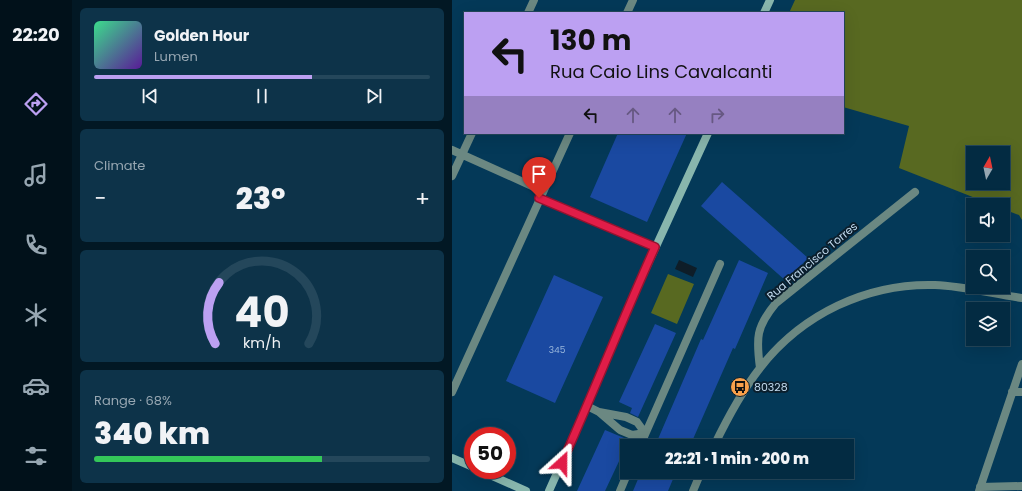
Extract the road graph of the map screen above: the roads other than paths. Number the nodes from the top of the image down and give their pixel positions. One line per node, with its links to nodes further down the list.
1 (534, 0): 4 (street)
2 (633, 0): 5 (street)
3 (770, 0): 6 (main road)
4 (528, 12)
5 (627, 12)
6 (764, 12)
7 (472, 134): 11 (street)
8 (570, 134): 13 (street)
9 (708, 134): 16 (main road)
10 (452, 150): 11 (street)
11 (462, 154): 12 (street); 13 (street)
12 (452, 176)
13 (543, 191): 15 (street)
14 (915, 192): 20 (street, Rua Francisco Torres)
15 (539, 198): 16 (street); 21 (street)
16 (655, 247): 24 (main road)
17 (720, 264): 26 (street)
18 (1022, 298): 20 (street)
19 (1022, 364): 22 (street)
20 (760, 368): 28 (street)
21 (452, 392)
22 (1012, 392): 23 (street); 35 (street)
23 (1022, 392)
24 (587, 406): 25 (street); 37 (main road)
25 (599, 412): 26 (street); 26 (street)
26 (645, 433): 27 (street)
27 (643, 439)
28 (718, 439)
29 (452, 458): 30 (main road)
30 (464, 464)
31 (499, 479): 36 (main road)
32 (625, 479): 38 (street)
33 (698, 479): 39 (street)
34 (1022, 486): 35 (street)
35 (980, 489)
36 (526, 491)
37 (549, 491)
38 (620, 491)
39 (693, 491)

